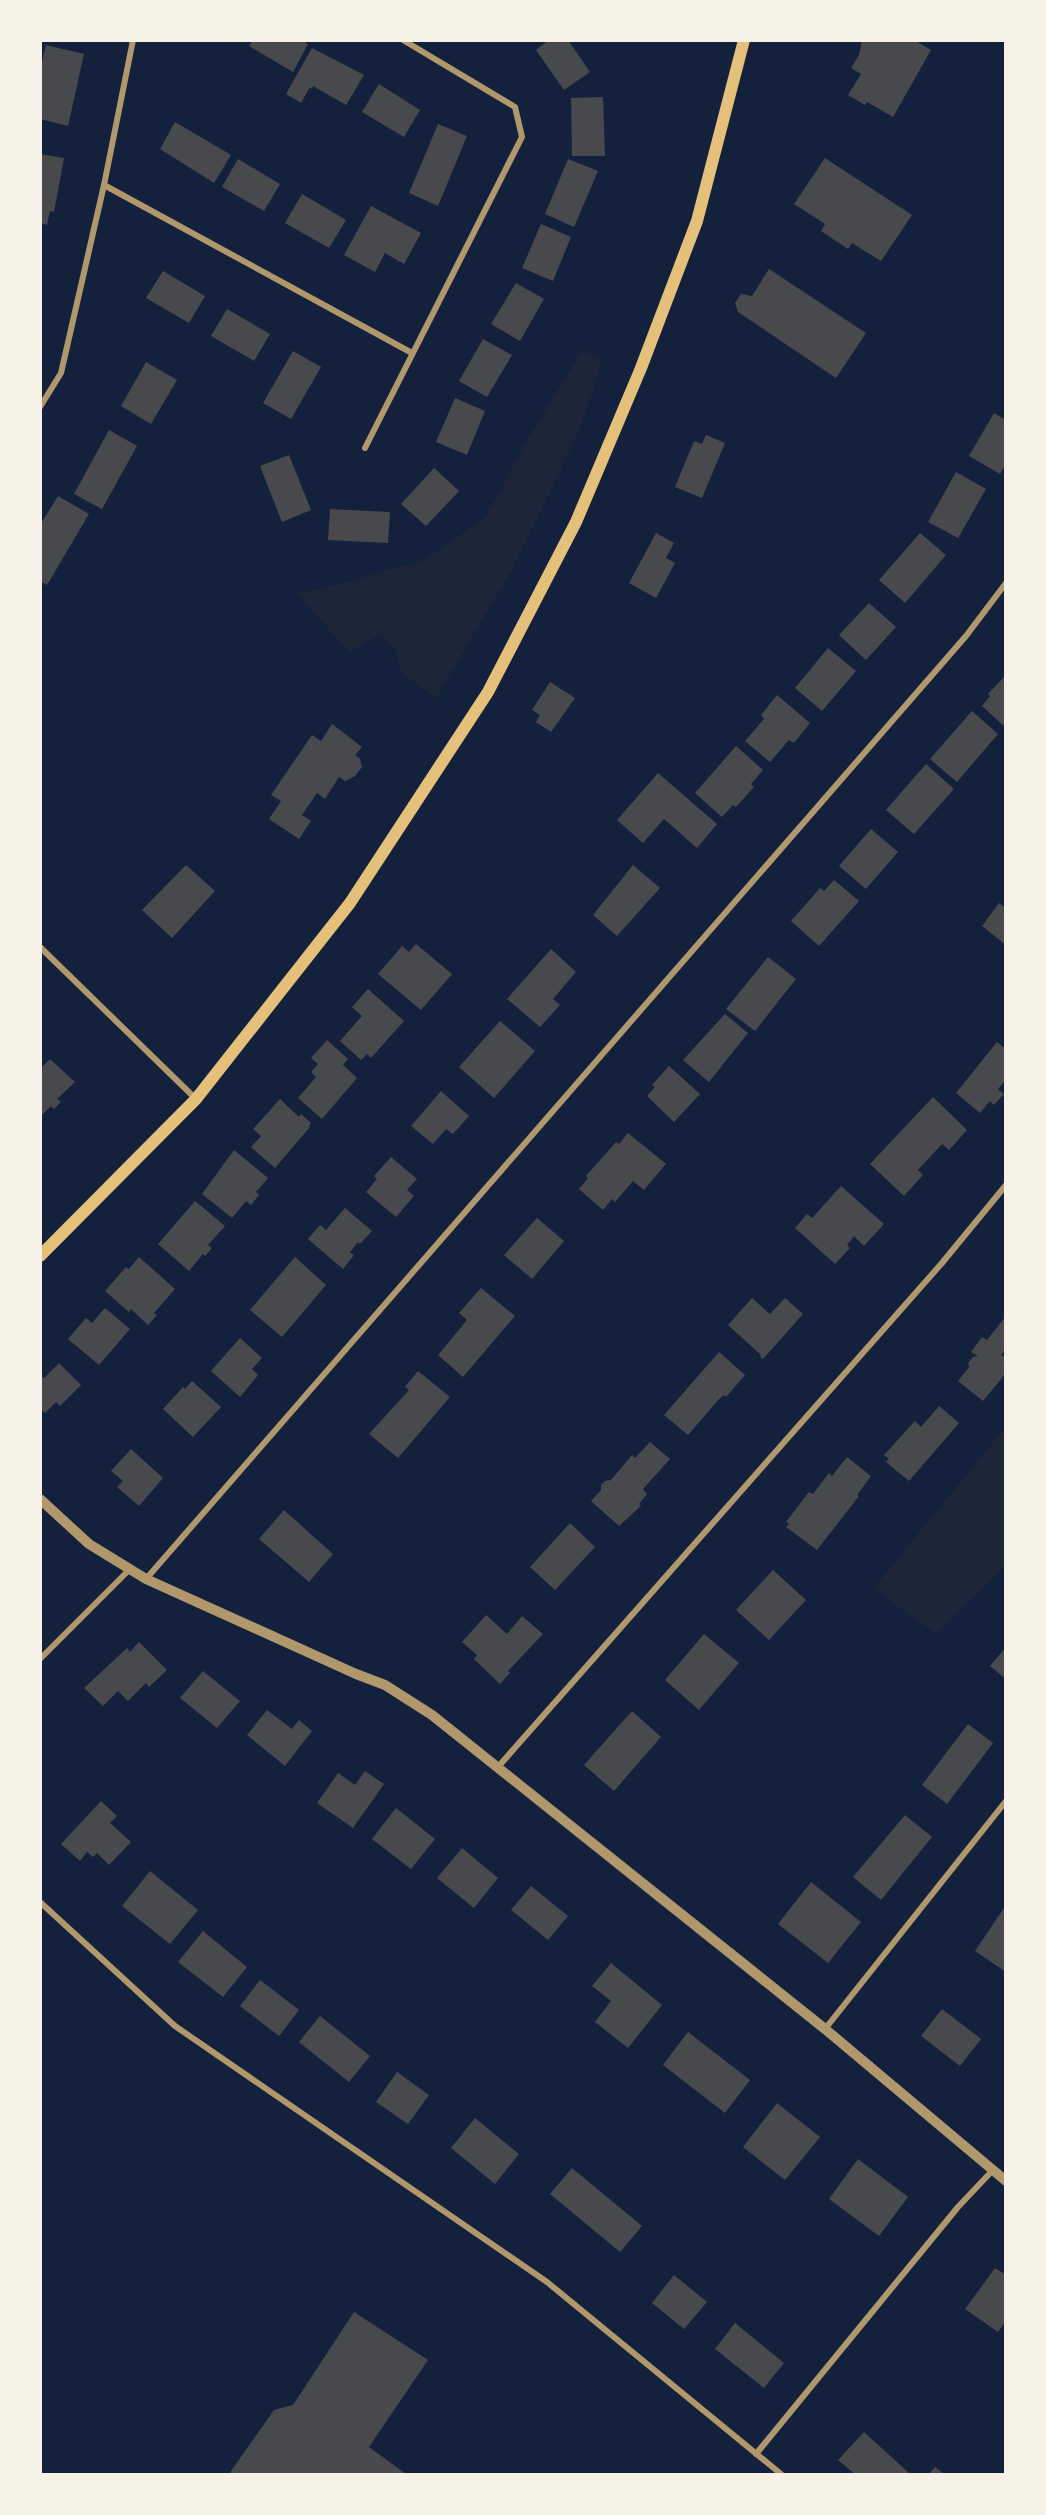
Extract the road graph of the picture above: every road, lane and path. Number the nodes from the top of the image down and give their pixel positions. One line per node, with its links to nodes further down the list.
1 (133, 40): 4 (street)
2 (403, 40): 5 (street)
3 (744, 40): 10 (main road)
4 (104, 185): 5 (street); 6 (street)
5 (411, 353): 7 (street)
6 (40, 407)
7 (365, 448)
8 (1005, 584): 15 (street)
9 (40, 947): 10 (street)
10 (196, 1099): 12 (main road)
11 (1005, 1185): 17 (street)
12 (40, 1256)
13 (40, 1499): 14 (street)
14 (129, 1570): 15 (street); 16 (street)
15 (146, 1579): 17 (street)
16 (40, 1659)
17 (498, 1767): 20 (street)
18 (1005, 1801): 20 (street)
19 (40, 1902): 23 (street)
20 (825, 2029): 21 (street)
21 (992, 2171): 22 (street); 23 (street)
22 (1005, 2181)
23 (756, 2454): 24 (street)
24 (781, 2475)

